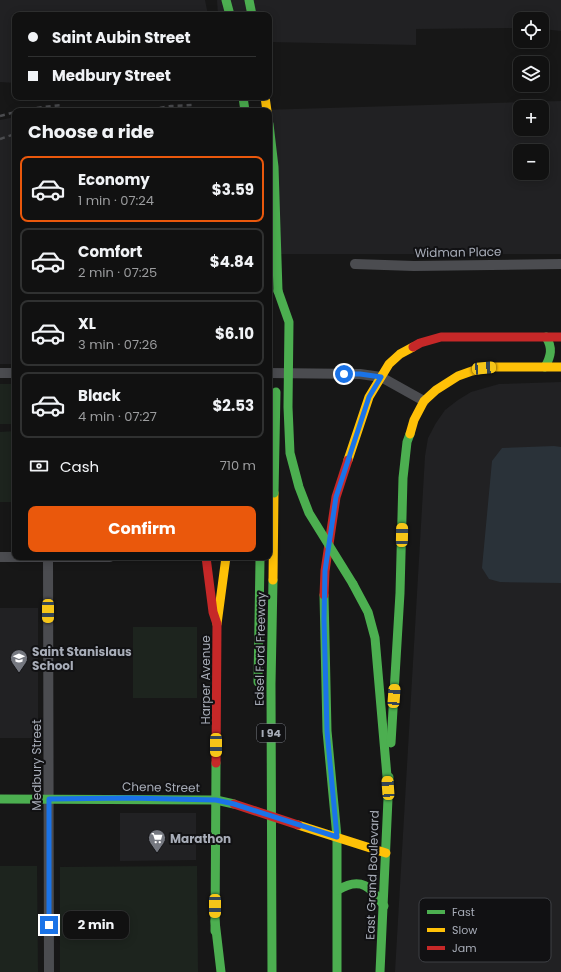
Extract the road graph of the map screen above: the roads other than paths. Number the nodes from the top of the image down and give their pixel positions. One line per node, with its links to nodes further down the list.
1 (226, 0): 3 (main road)
2 (249, 0): 4 (main road)
3 (229, 12)
4 (251, 12)
5 (272, 150): 8 (main road)
6 (355, 264): 7 (street, Widman Place)
7 (561, 264)
8 (278, 291): 9 (main road); 28 (main road, bridge)
9 (278, 314)
10 (546, 337): 11 (main road); 13 (main road); 18 (main road)
11 (561, 337)
12 (276, 361): 42 (main road, Edsel Ford Freeway / I 94, bridge)
13 (544, 367): 14 (main road, East Grand Boulevard); 19 (main road, East Grand Boulevard)
14 (561, 367)
15 (0, 373): 16 (street)
16 (12, 373)
17 (272, 373): 18 (street)
18 (381, 377): 19 (street); 34 (main road)
19 (424, 401): 28 (main road, East Grand Boulevard)
20 (0, 557): 21 (street)
21 (12, 557)
22 (48, 560): 30 (street, Medbury Street)
23 (206, 560): 26 (main road, Harper Avenue)
24 (226, 560): 26 (main road)
25 (260, 560): 27 (main road, Edsel Ford Freeway)
26 (217, 624): 32 (main road, Harper Avenue)
27 (258, 688)
28 (388, 788): 35 (main road, East Grand Boulevard)
29 (0, 799): 30 (main road, Chene Street)
30 (49, 799): 32 (main road, Chene Street); 39 (street, Medbury Street)
31 (259, 799): 33 (main road)
32 (216, 800): 34 (main road, Chene Street, bridge); 38 (main road, Harper Avenue)
33 (259, 822)
34 (337, 837): 35 (main road, Chene Street); 36 (main road)
35 (386, 853): 37 (main road, East Grand Boulevard)
36 (338, 890): 37 (main road); 43 (main road)
37 (384, 906): 44 (main road, East Grand Boulevard)
38 (215, 921): 40 (main road, Harper Avenue); 41 (main road)
39 (49, 972)
40 (215, 972)
41 (221, 972)
42 (272, 972)
43 (337, 972)
44 (380, 972)

